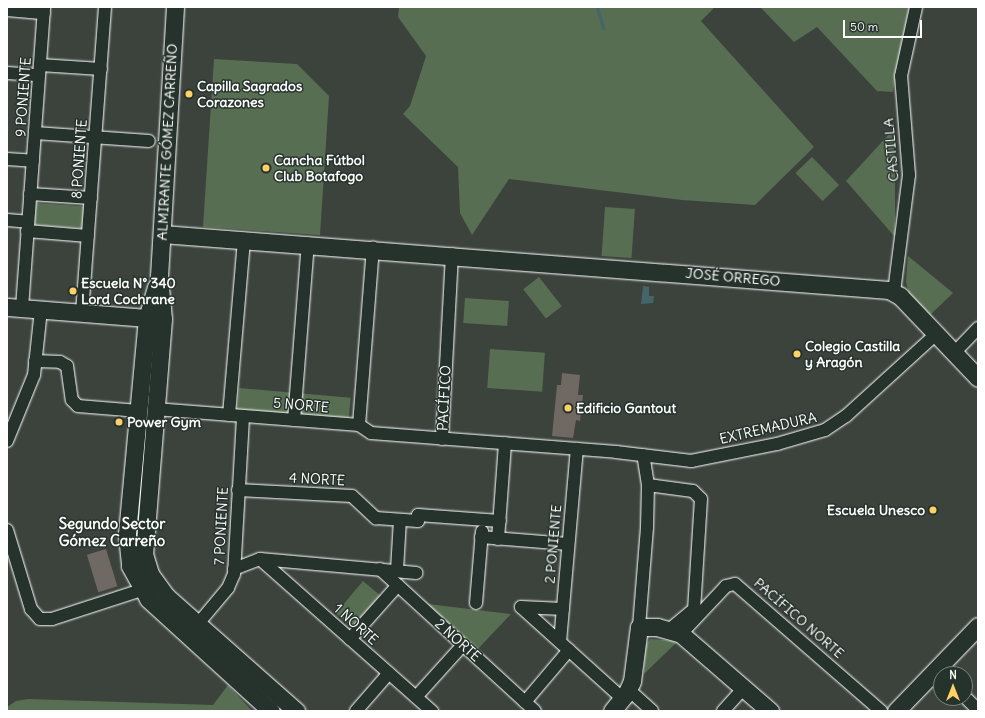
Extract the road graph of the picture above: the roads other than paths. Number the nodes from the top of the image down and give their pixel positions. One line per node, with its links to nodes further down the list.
1 (105, 7): 6 (street, 8 PONIENTE)
2 (175, 7): 18 (street, ALMIRANTE GÓMEZ CARREÑO)
3 (916, 7): 24 (street, CASTILLA)
4 (7, 10): 5 (street)
5 (44, 10): 7 (street, 9 PONIENTE)
6 (101, 69): 7 (street); 10 (street, 8 PONIENTE)
7 (40, 70): 8 (street); 9 (street, 9 PONIENTE)
8 (7, 72)
9 (35, 133): 10 (street); 13 (street, 9 PONIENTE)
10 (96, 137): 11 (street); 15 (street, 8 PONIENTE)
11 (149, 141)
12 (7, 159): 13 (street)
13 (33, 161): 14 (street, 9 PONIENTE)
14 (30, 194): 15 (street); 17 (street, 9 PONIENTE)
15 (91, 198): 19 (street, 8 PONIENTE)
16 (7, 220): 17 (street)
17 (28, 227): 19 (street); 25 (street, 9 PONIENTE)
18 (162, 234): 20 (street); 28 (street, ALMIRANTE GÓMEZ CARREÑO)
19 (88, 236): 27 (street, 8 PONIENTE)
20 (244, 239): 21 (street); 35 (street)
21 (308, 244): 22 (street); 37 (street)
22 (373, 248): 23 (street); 38 (street)
23 (452, 254): 24 (street, JOSÉ ORREGO); 39 (street, PACÍFICO)
24 (894, 292): 30 (street)
25 (14, 308): 26 (street)
26 (40, 310): 27 (street); 32 (street)
27 (82, 313): 28 (street)
28 (155, 318): 34 (street, ALMIRANTE GÓMEZ CARREÑO)
29 (978, 328): 31 (street)
30 (936, 334): 31 (street); 43 (street, EXTREMADURA)
31 (954, 353): 33 (street)
32 (35, 361): 34 (street, 5 NORTE); 40 (street)
33 (978, 378)
34 (147, 410): 35 (street, 5 NORTE); 59 (street, ALMIRANTE GÓMEZ CARREÑO); 62 (street, ALMIRANTE GÓMEZ CARREÑO)
35 (230, 414): 36 (street, 5 NORTE)
36 (243, 416): 37 (street, 5 NORTE); 45 (street, 7 PONIENTE)
37 (294, 420): 38 (street, 5 NORTE)
38 (359, 425): 39 (street, 5 NORTE)
39 (442, 438): 41 (street, PACÍFICO)
40 (7, 441)
41 (505, 443): 42 (street, PACÍFICO); 48 (street)
42 (577, 448): 43 (street, PACÍFICO); 52 (street, 2 PONIENTE)
43 (643, 455): 44 (street)
44 (648, 485): 64 (street); 65 (street)
45 (238, 490): 46 (street, 4 NORTE); 54 (street, 7 PONIENTE)
46 (400, 520): 47 (street, 4 NORTE); 56 (street)
47 (482, 520): 48 (street, 4 NORTE); 50 (street)
48 (500, 521): 51 (street)
49 (7, 530): 59 (street)
50 (481, 537): 51 (street); 60 (street)
51 (498, 539): 52 (street)
52 (568, 544): 61 (street, 2 PONIENTE)
53 (260, 559): 54 (street); 55 (street); 66 (street, 1 NORTE)
54 (234, 569): 62 (street, 7 PONIENTE)
55 (380, 569): 56 (street); 58 (street, 2 NORTE)
56 (397, 570): 57 (street)
57 (416, 573)
58 (398, 585): 66 (street); 67 (street, 2 NORTE)
59 (141, 590): 76 (street, ALMIRANTE GÓMEZ CARREÑO)
60 (476, 604)
61 (563, 610): 68 (street, 2 PONIENTE); 68 (street)
62 (197, 625): 77 (street, ALMIRANTE GÓMEZ CARREÑO)
63 (978, 626): 69 (street)
64 (639, 627): 65 (street); 74 (street)
65 (676, 632): 72 (street); 84 (street, PACÍFICO NORTE)
66 (350, 639): 70 (street, 1 NORTE)
67 (463, 645): 73 (street); 75 (street, 2 NORTE)
68 (565, 646): 74 (street); 75 (street)
69 (944, 666)
70 (389, 673): 73 (street, 1 NORTE); 78 (street)
71 (933, 677): 85 (street)
72 (744, 688): 82 (street); 83 (street)
73 (416, 697): 79 (street, 1 NORTE)
74 (621, 700): 81 (street)
75 (525, 702): 80 (street, 2 NORTE)
76 (271, 711)
77 (296, 711)
78 (356, 711)
79 (432, 711)
80 (535, 711)
81 (652, 711)
82 (723, 711)
83 (770, 711)
84 (881, 711)
85 (896, 711)

